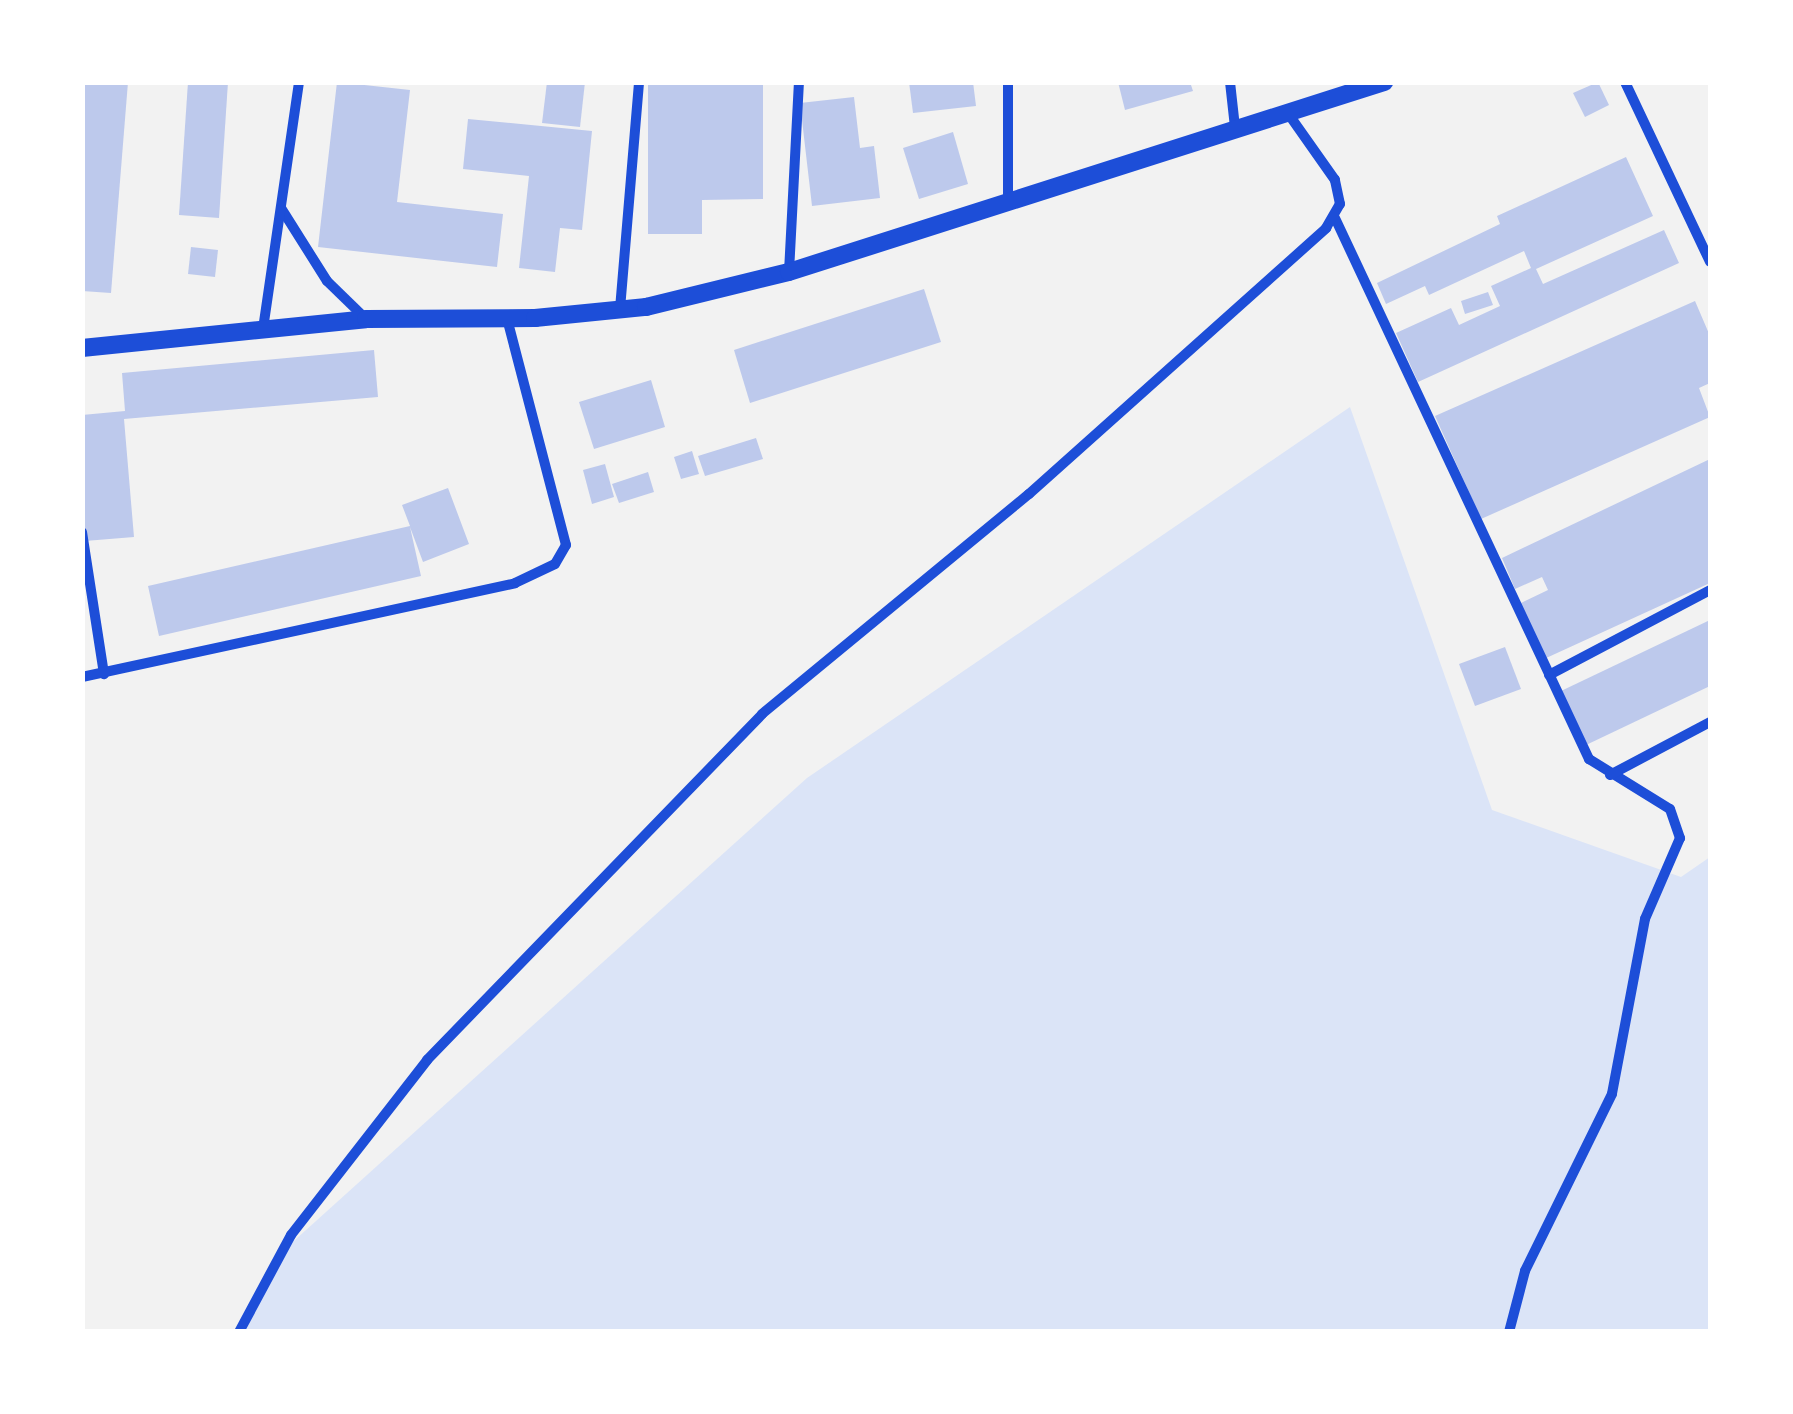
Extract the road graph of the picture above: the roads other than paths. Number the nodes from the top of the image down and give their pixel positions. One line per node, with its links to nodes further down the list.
1 (299, 82): 12 (street)
2 (639, 82): 16 (street)
3 (799, 82): 15 (street)
4 (1008, 82): 11 (street)
5 (1230, 82): 10 (street)
6 (1384, 82): 8 (street)
7 (1625, 82): 14 (street)
8 (1361, 86): 9 (street)
9 (1287, 112): 10 (street); 13 (street)
10 (1235, 127): 11 (street)
11 (1008, 199): 15 (street)
12 (280, 207): 18 (street); 19 (street)
13 (1335, 218): 24 (street); 28 (street)
14 (1710, 262)
15 (789, 272): 16 (street)
16 (620, 309): 17 (street)
17 (507, 316): 18 (street); 23 (street)
18 (366, 319): 19 (street)
19 (263, 328): 20 (street)
20 (82, 348)
21 (82, 532): 23 (street)
22 (1710, 590): 24 (street)
23 (104, 674): 25 (street)
24 (1550, 675): 27 (street)
25 (82, 677)
26 (1710, 722): 27 (street)
27 (1610, 775): 29 (street)
28 (239, 1332)
29 (1509, 1332)

